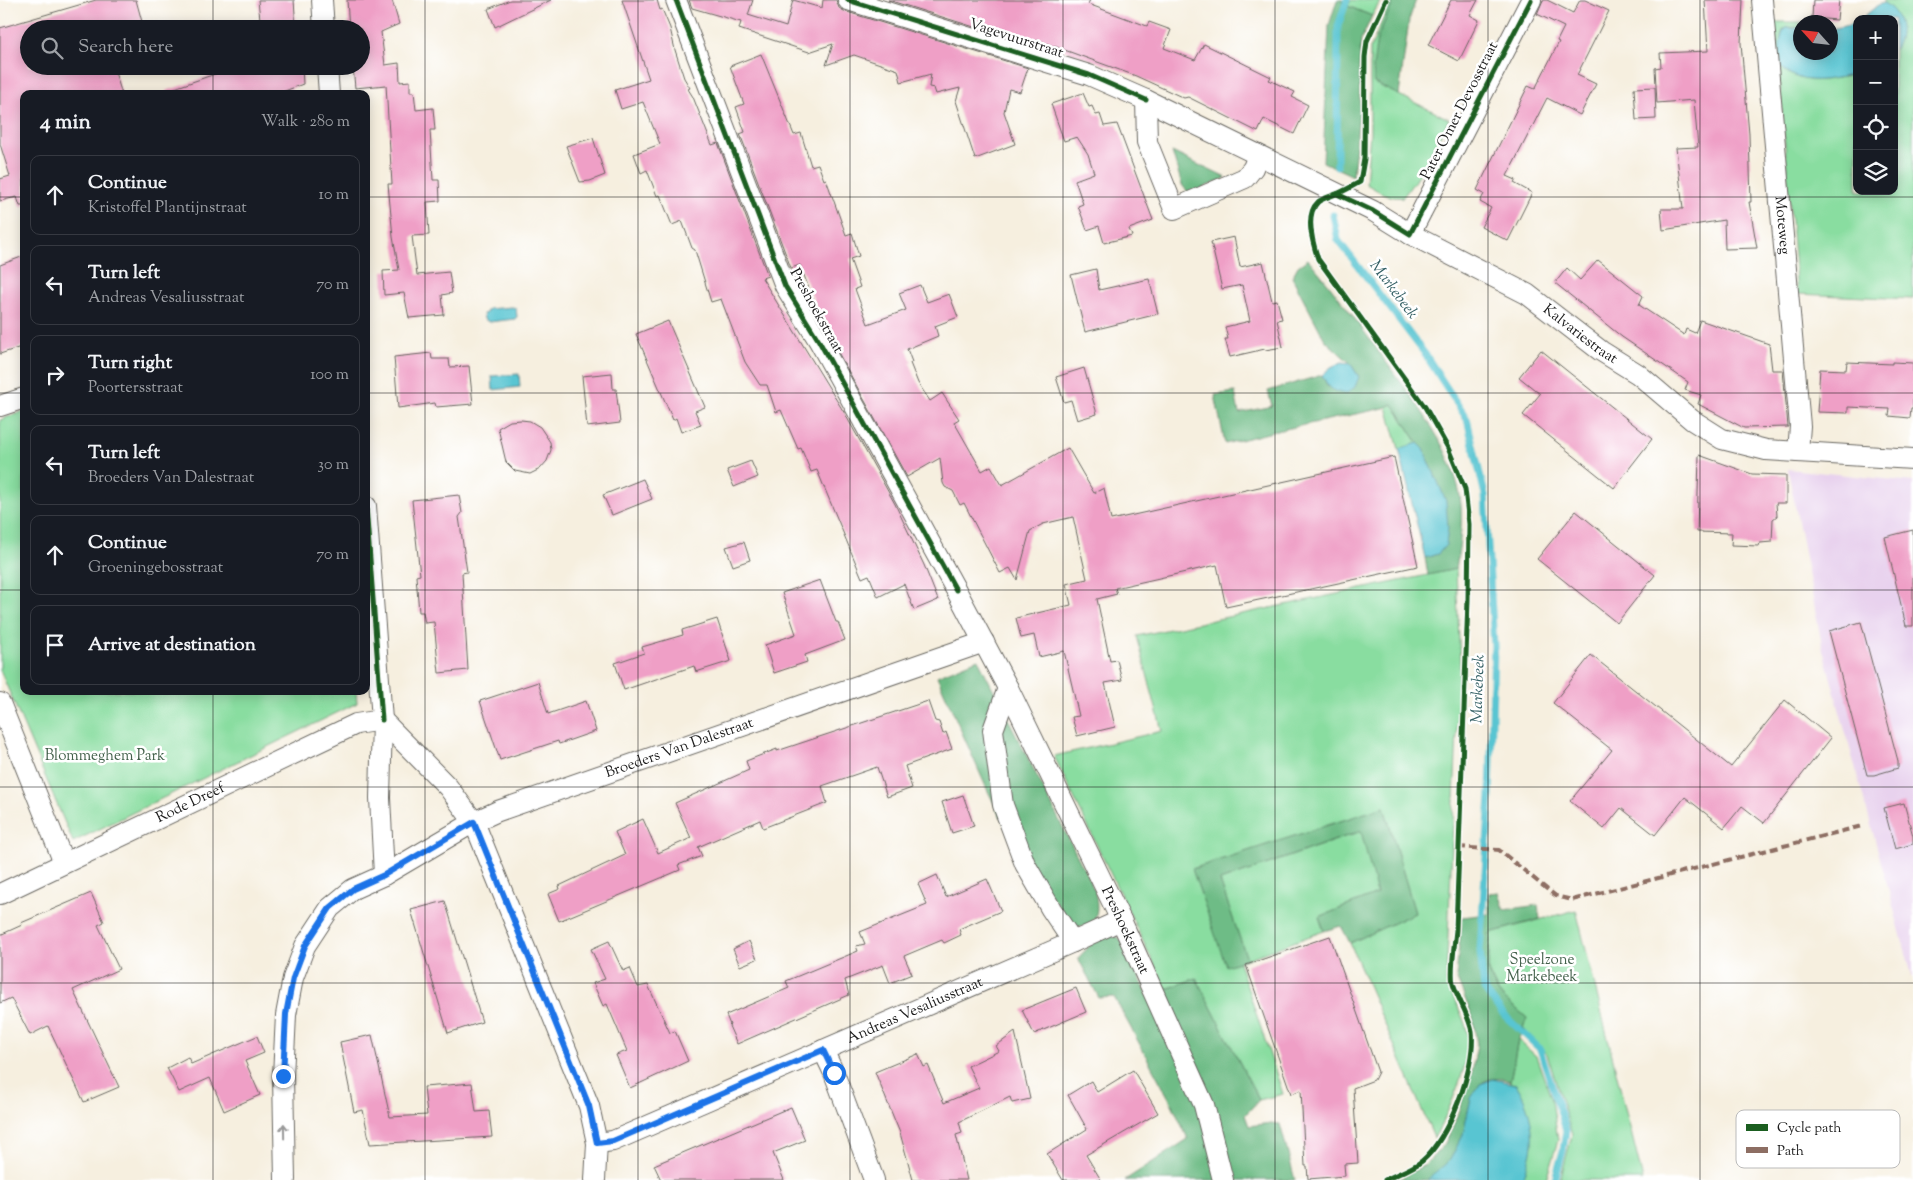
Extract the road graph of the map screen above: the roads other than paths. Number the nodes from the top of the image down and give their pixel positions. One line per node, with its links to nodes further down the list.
1 (322, 0): 6 (street)
2 (676, 0): 17 (street, Preshoekstraat)
3 (848, 0): 9 (street, Vagevuurstraat)
4 (1531, 0): 11 (street, Pater Omer Devosstraat)
5 (1762, 0): 14 (street, Moteweg)
6 (323, 20)
7 (328, 75): 8 (street)
8 (329, 90)
9 (1146, 100): 10 (street, Vagevuurstraat); 10 (street)
10 (1258, 155): 11 (street, Kalvariestraat)
11 (1410, 234): 14 (street, Kalvariestraat)
12 (20, 399): 13 (street)
13 (0, 406)
14 (1798, 452): 15 (street, Kalvariestraat)
15 (1913, 459)
16 (370, 560): 20 (street)
17 (984, 642): 18 (street, Preshoekstraat); 21 (street, Broeders Van Dalestraat)
18 (1008, 688): 25 (street, Preshoekstraat); 26 (street)
19 (0, 703): 22 (street)
20 (382, 720): 21 (street); 22 (street, Rode Dreef); 23 (street)
21 (474, 822): 23 (street, Broeders Van Dalestraat); 28 (street)
22 (64, 864): 24 (street, Rode Dreef)
23 (384, 875): 29 (street, Broeders Van Dalestraat, one-way to 23)
24 (0, 894)
25 (1121, 920): 26 (street, Andreas Vesaliusstraat); 32 (street, Preshoekstraat)
26 (1072, 942): 27 (street, Andreas Vesaliusstraat)
27 (823, 1050): 28 (street, Andreas Vesaliusstraat); 31 (street)
28 (597, 1143): 30 (street)
29 (285, 1180)
30 (595, 1180)
31 (874, 1180)
32 (1223, 1180)

